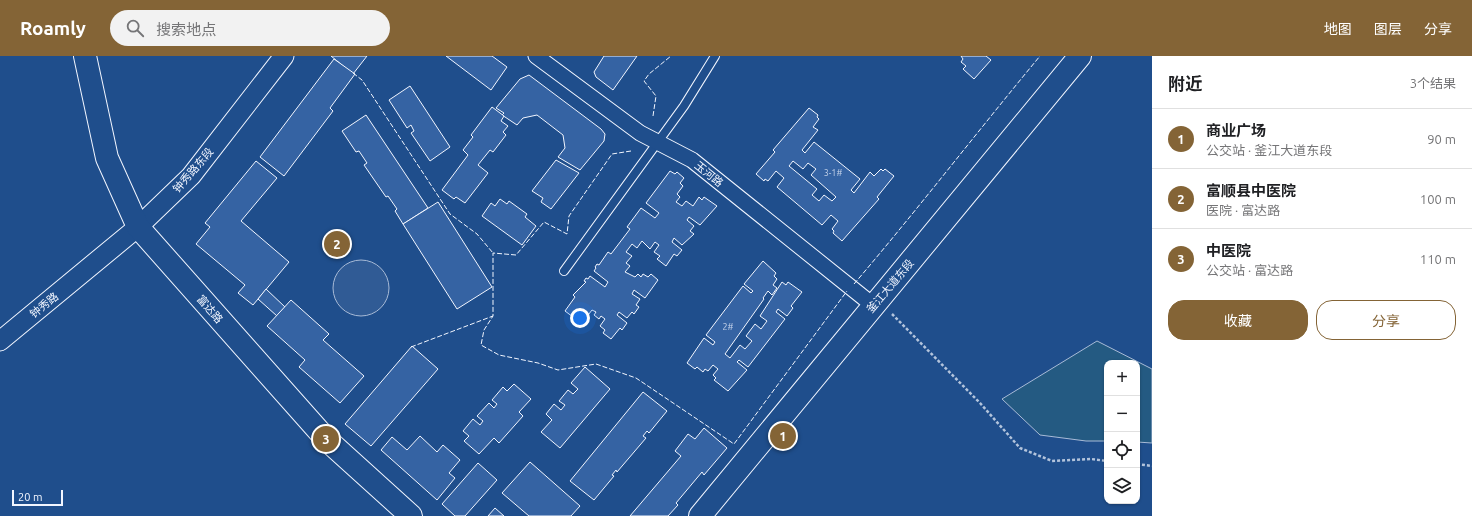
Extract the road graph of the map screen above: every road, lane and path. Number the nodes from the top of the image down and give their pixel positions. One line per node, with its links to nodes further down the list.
1 (85, 56): 8 (main road, 富达路)
2 (284, 56): 8 (street, 钟秀路东段)
3 (536, 56): 7 (street, 玉河路)
4 (715, 56): 7 (lane)
5 (1080, 56): 11 (main road, 釜江大道东段)
6 (1097, 56): 11 (main road, 釜江大道东段)
7 (658, 142): 10 (lane); 11 (street, 玉河路)
8 (138, 227): 9 (street, 钟秀路东段); 16 (main road, 富达路)
9 (87, 270): 12 (street, 钟秀路)
10 (564, 271)
11 (881, 308): 13 (path); 17 (main road, 釜江大道东段); 18 (main road, 釜江大道东段)
12 (0, 341)
13 (1104, 460)
14 (1140, 464): 15 (path)
15 (1152, 466)
16 (411, 516)
17 (700, 516)
18 (720, 516)

